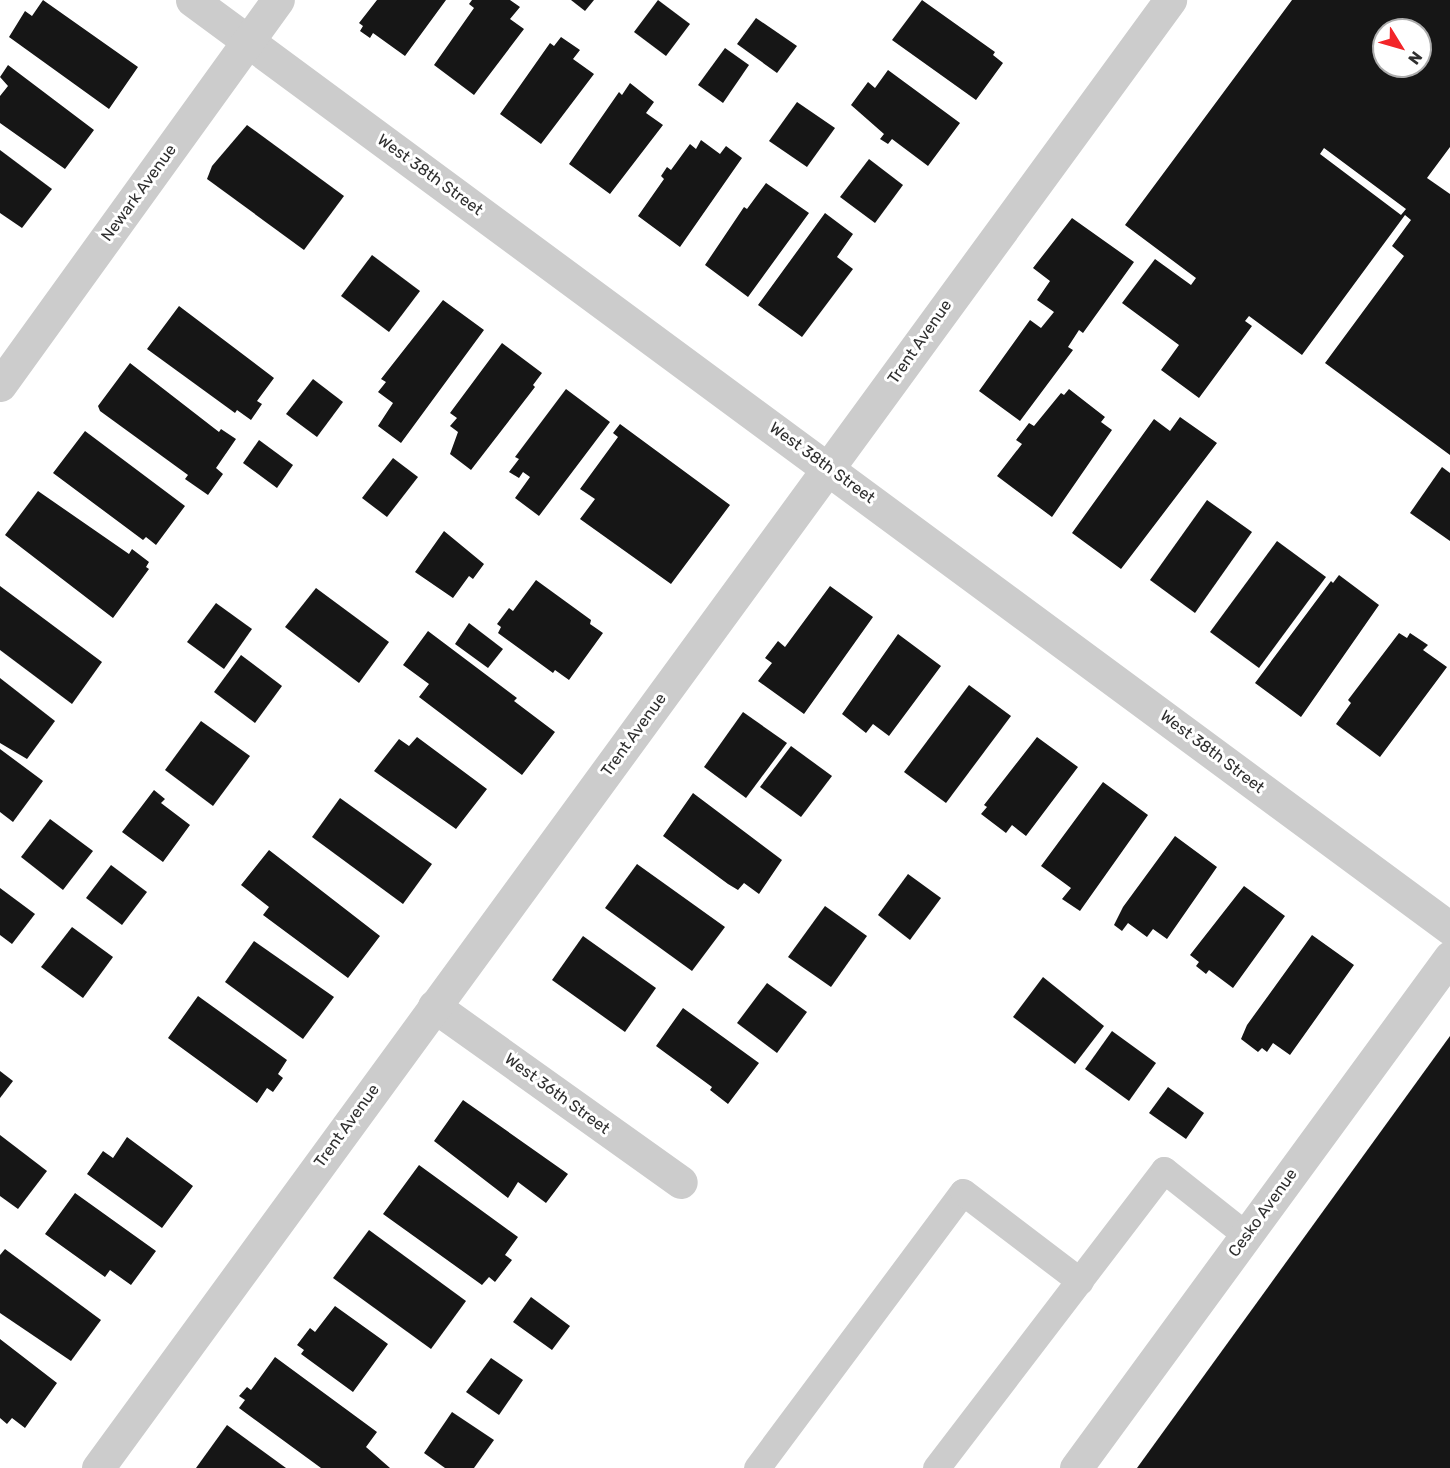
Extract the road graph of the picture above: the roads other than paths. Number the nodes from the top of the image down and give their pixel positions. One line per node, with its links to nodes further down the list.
1 (192, 0): 4 (street, West 38th Street)
2 (278, 0): 4 (street, Newark Avenue)
3 (1170, 0): 6 (street, Trent Avenue)
4 (248, 40): 5 (street, Newark Avenue); 6 (street, West 38th Street)
5 (0, 385)
6 (830, 469): 7 (street, West 38th Street); 9 (street, Trent Avenue)
7 (1450, 928)
8 (1450, 957): 11 (street, Cesko Avenue)
9 (434, 1006): 10 (street, West 36th Street); 13 (street, Trent Avenue)
10 (681, 1182)
11 (1246, 1235): 12 (lane); 16 (street, Cesko Avenue)
12 (1080, 1281): 14 (lane); 15 (lane)
13 (98, 1468)
14 (757, 1468)
15 (936, 1468)
16 (1076, 1468)

